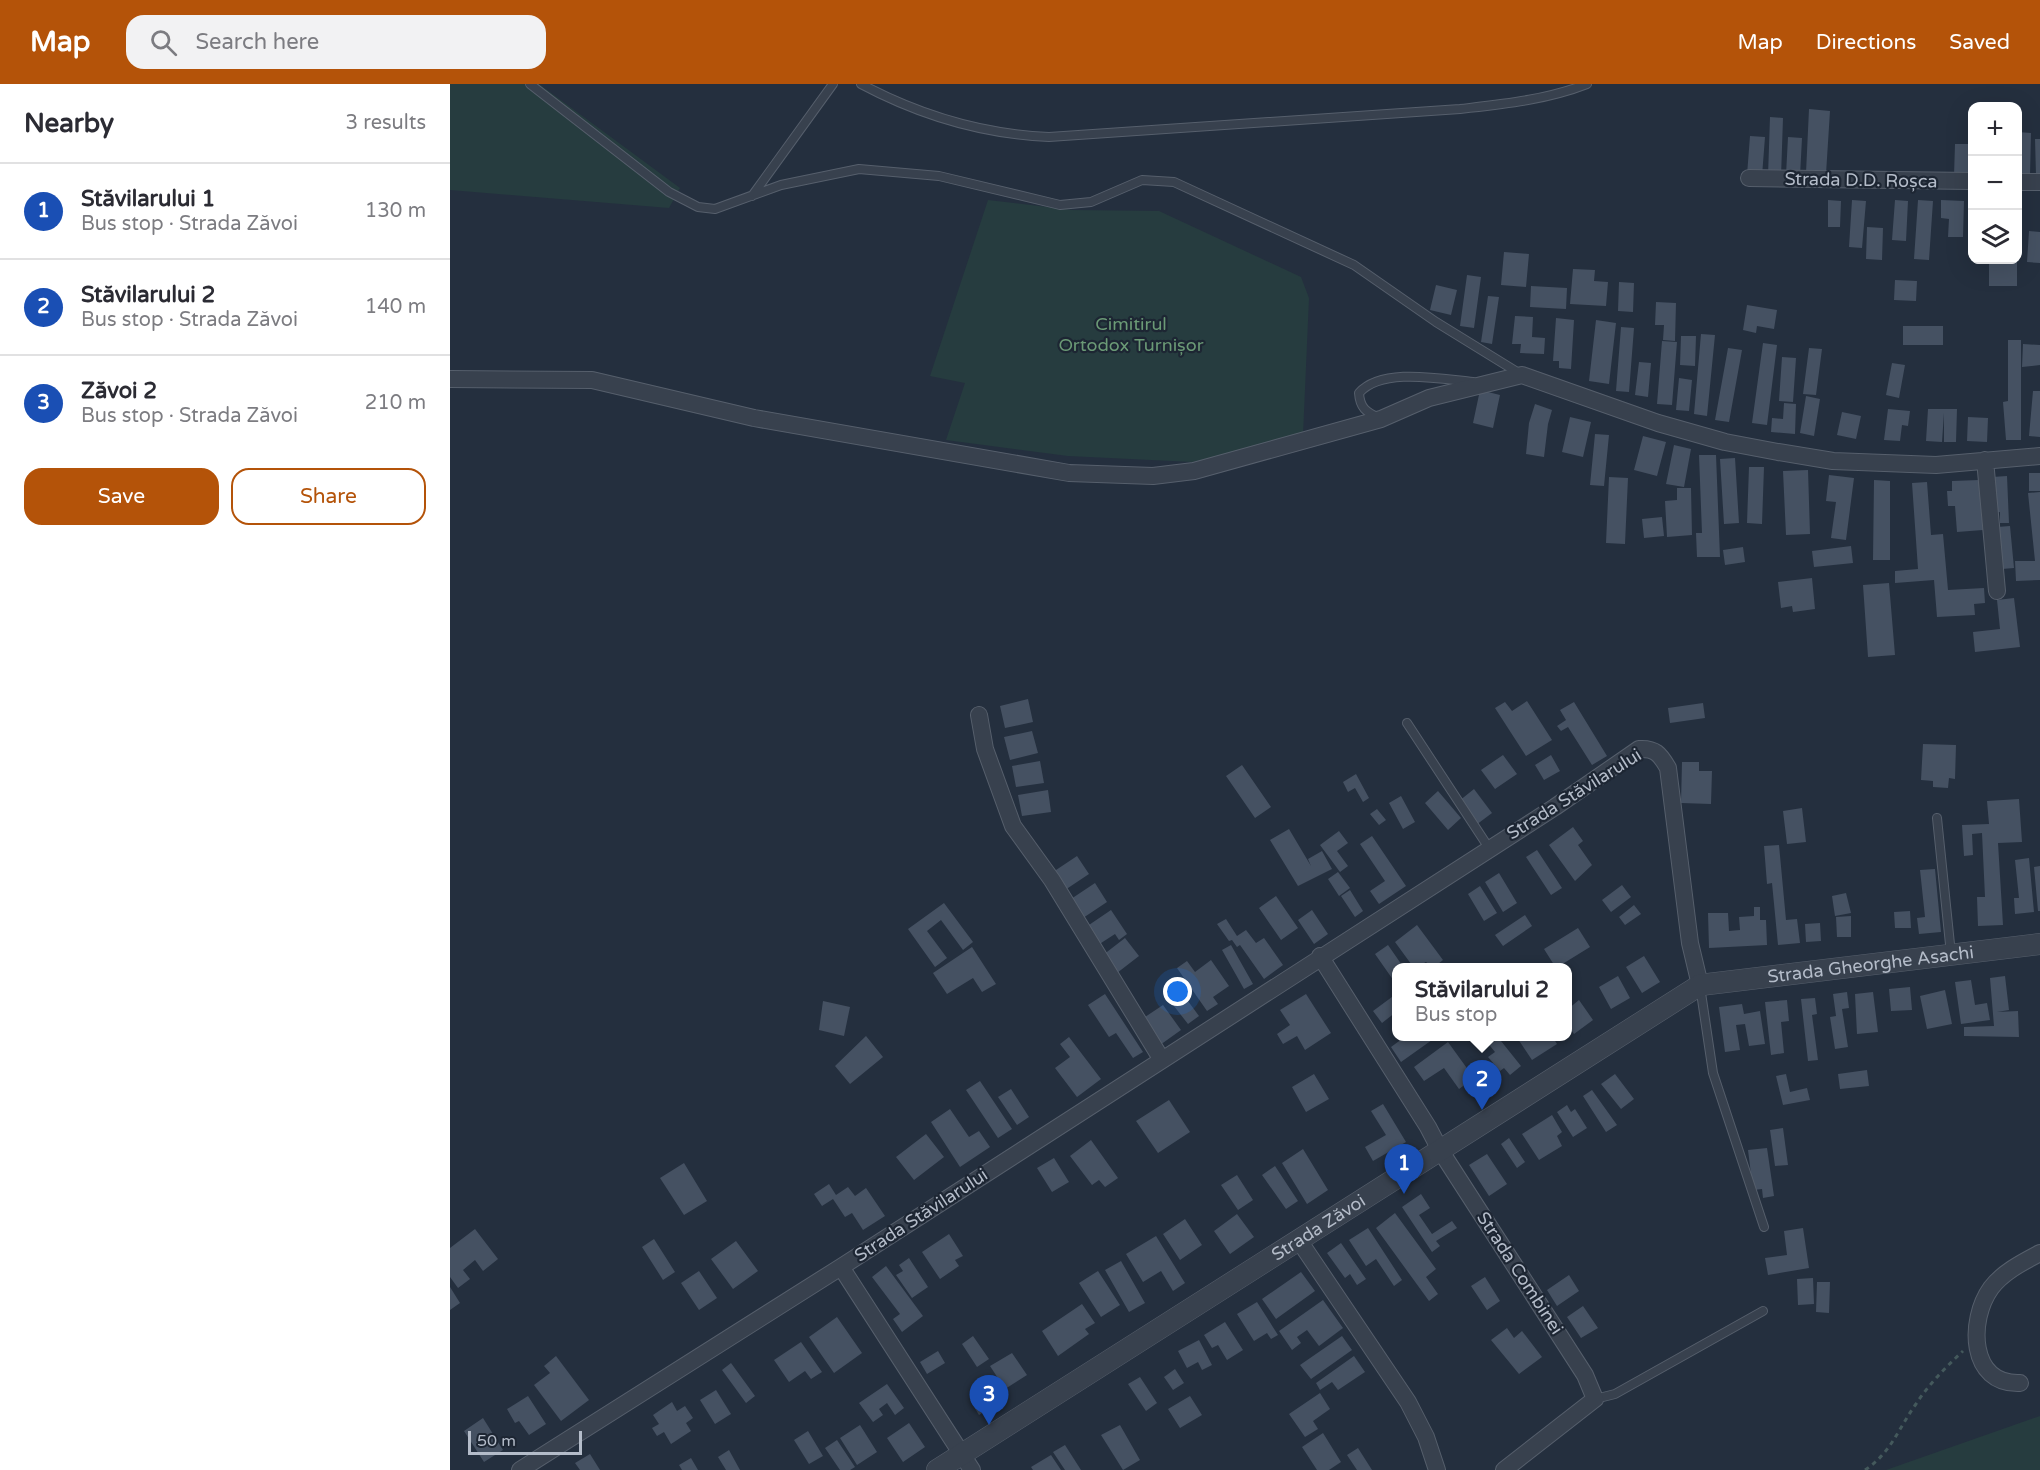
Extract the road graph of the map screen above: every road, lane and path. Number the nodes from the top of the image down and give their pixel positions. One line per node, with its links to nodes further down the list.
1 (530, 84): 9 (lane)
2 (833, 84): 9 (lane)
3 (861, 84): 4 (lane)
4 (1587, 84)
5 (1749, 178): 6 (street, Strada D.D. Roșca)
6 (1968, 181)
7 (2022, 182): 8 (street)
8 (2040, 182)
9 (752, 196): 10 (lane)
10 (1522, 375): 12 (street); 15 (street)
11 (450, 380): 13 (street)
12 (1483, 383): 13 (street); 13 (lane)
13 (1381, 419)
14 (2040, 456): 15 (street)
15 (1985, 460): 16 (street)
16 (1997, 591)
17 (979, 715): 25 (street)
18 (1407, 723): 20 (lane)
19 (1937, 818): 22 (lane)
20 (1489, 849): 23 (street, Strada Stăvilarului); 24 (street, Strada Stăvilarului)
21 (2040, 944): 22 (street, Strada Gheorghe Asachi)
22 (1952, 955): 24 (street, Strada Gheorghe Asachi)
23 (1320, 956): 25 (street, Strada Stăvilarului); 26 (street)
24 (1700, 985): 26 (street, Strada Zăvoi); 27 (lane)
25 (1162, 1059): 30 (street, Strada Stăvilarului)
26 (1440, 1150): 28 (street, Strada Zăvoi); 34 (street, Strada Combinei)
27 (1764, 1227)
28 (1298, 1239): 35 (street, Strada Zăvoi); 38 (street)
29 (2040, 1253): 32 (street)
30 (841, 1267): 35 (street); 36 (street, Strada Stăvilarului)
31 (1763, 1311): 34 (lane)
32 (1976, 1342): 33 (street); 40 (path)
33 (2020, 1383)
34 (1595, 1399): 39 (street)
35 (967, 1462): 37 (street, Strada Zăvoi)
36 (520, 1470)
37 (937, 1470)
38 (1437, 1470)
39 (1504, 1470)
40 (1865, 1470)

